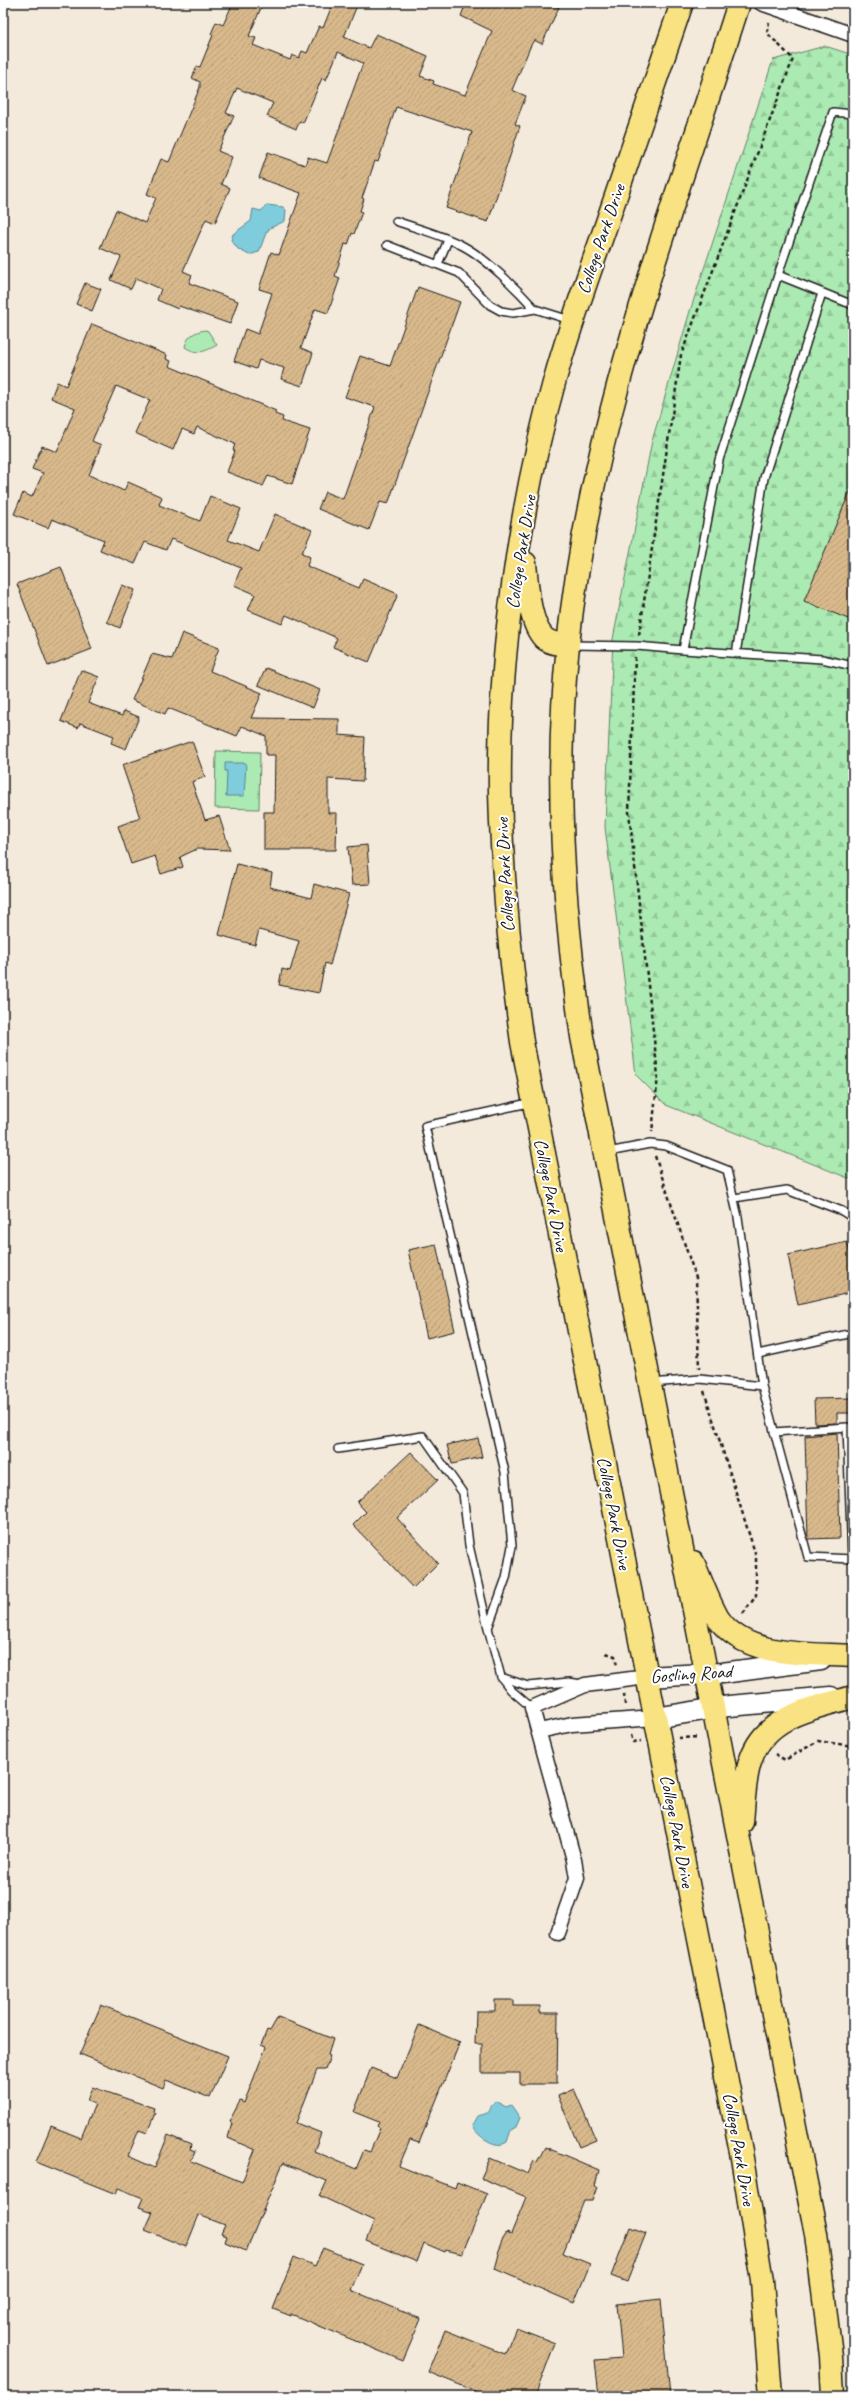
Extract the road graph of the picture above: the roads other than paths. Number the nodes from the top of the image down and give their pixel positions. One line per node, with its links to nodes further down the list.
1 (682, 3): 14 (main road, College Park Drive)
2 (739, 3): 16 (main road)
3 (767, 5): 4 (street)
4 (853, 35)
5 (853, 114): 10 (lane)
6 (396, 221): 7 (lane)
7 (448, 240): 9 (lane); 13 (lane)
8 (387, 245): 9 (lane)
9 (438, 264): 13 (lane)
10 (778, 275): 11 (lane); 17 (lane)
11 (822, 293): 12 (lane); 18 (lane)
12 (853, 305)
13 (535, 309): 14 (lane)
14 (573, 321): 15 (main road, College Park Drive)
15 (522, 536): 16 (main road); 20 (main road, College Park Drive)
16 (568, 645): 17 (lane); 21 (main road)
17 (683, 650): 18 (lane)
18 (736, 654): 19 (lane)
19 (853, 666)
20 (533, 1102): 33 (lane); 37 (main road, College Park Drive)
21 (604, 1152): 22 (lane); 26 (main road)
22 (734, 1198): 23 (lane); 25 (lane)
23 (853, 1218)
24 (853, 1333): 25 (lane)
25 (758, 1354): 27 (lane)
26 (649, 1384): 27 (lane); 31 (main road)
27 (762, 1386): 29 (lane)
28 (850, 1427): 29 (lane); 32 (lane)
29 (774, 1432): 32 (lane)
30 (338, 1449): 33 (lane)
31 (678, 1530): 34 (main road); 35 (main road)
32 (853, 1559)
33 (488, 1628): 36 (lane)
34 (853, 1656): 35 (main road, Gosling Road)
35 (706, 1673): 37 (main road, Gosling Road); 41 (main road)
36 (501, 1677): 38 (lane); 40 (lane)
37 (647, 1677): 38 (street, Gosling Road); 42 (main road, College Park Drive)
38 (585, 1685): 40 (street, Gosling Road)
39 (853, 1696): 41 (main road, Gosling Road); 44 (main road)
40 (532, 1708): 43 (street)
41 (713, 1709): 42 (main road, Gosling Road); 44 (main road)
42 (655, 1718): 43 (street, Gosling Road); 46 (main road, College Park Drive)
43 (539, 1731): 45 (street)
44 (739, 1844): 47 (main road)
45 (558, 1934)
46 (771, 2396)
47 (833, 2396)

